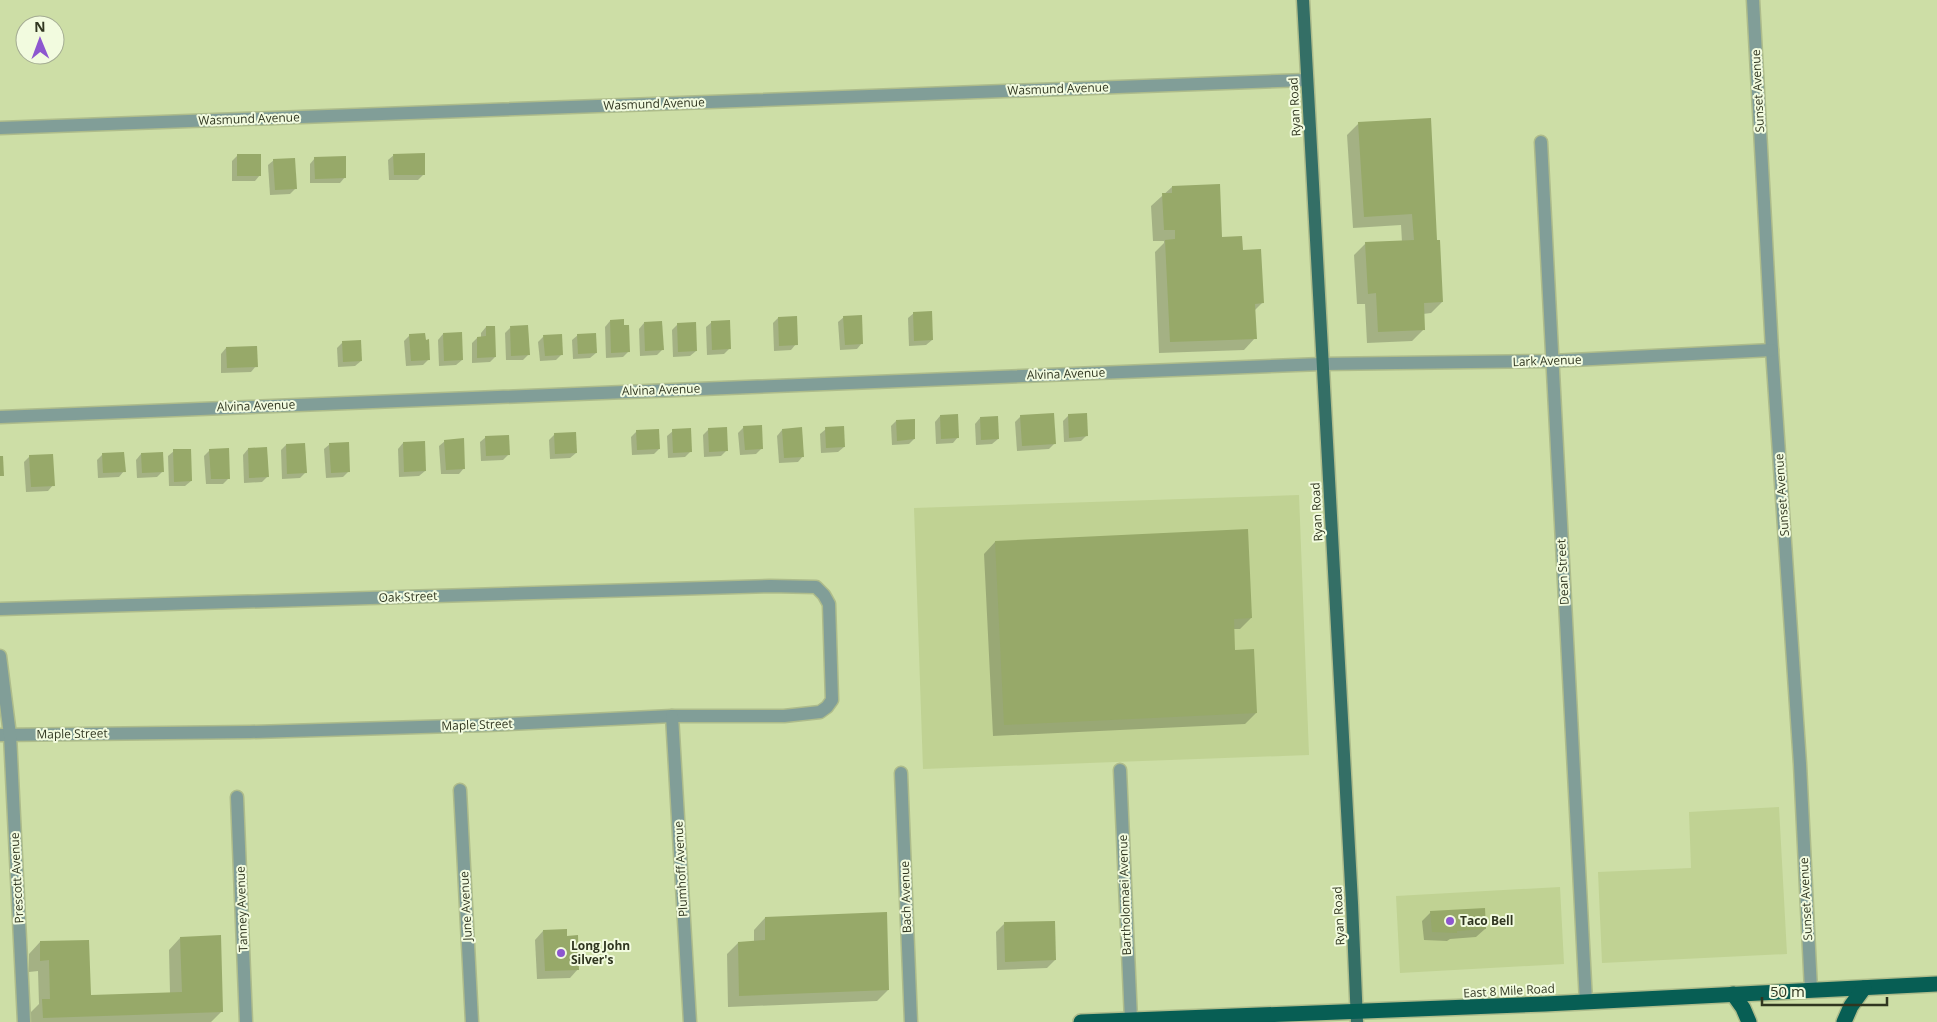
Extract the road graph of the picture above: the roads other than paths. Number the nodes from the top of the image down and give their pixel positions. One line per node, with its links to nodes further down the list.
1 (1303, 0): 3 (main road, Ryan Road)
2 (1753, 0): 6 (street, Sunset Avenue)
3 (1307, 80): 4 (street, Wasmund Avenue); 8 (main road, Ryan Road)
4 (0, 128)
5 (1540, 142): 7 (street, Dean Street)
6 (1772, 350): 7 (street, Lark Avenue); 21 (street, Sunset Avenue)
7 (1552, 361): 8 (street, Lark Avenue); 23 (street, Dean Street)
8 (1322, 364): 9 (street, Alvina Avenue); 24 (main road, Ryan Road)
9 (0, 417)
10 (816, 587): 11 (street, Oak Street); 13 (street, Maple Street)
11 (0, 609)
12 (0, 656): 14 (street, Prescott Avenue)
13 (672, 716): 14 (street, Maple Street); 29 (street, Plumhoff Avenue)
14 (5, 735): 26 (street, Prescott Avenue)
15 (1120, 770): 25 (street, Bartholomaei Avenue)
16 (901, 773): 30 (street, Bach Avenue)
17 (460, 790): 28 (street, June Avenue)
18 (237, 796): 27 (street, Tanney Avenue)
19 (1937, 984): 20 (highway, East 8 Mile Road)
20 (1864, 988): 21 (highway, East 8 Mile Road); 33 (highway)
21 (1811, 990): 22 (highway, East 8 Mile Road)
22 (1733, 994): 23 (highway, East 8 Mile Road); 32 (highway)
23 (1586, 1002): 24 (highway, East 8 Mile Road)
24 (1357, 1017): 25 (highway, East 8 Mile Road)
25 (1131, 1020): 31 (highway, East 8 Mile Road)
26 (24, 1022)
27 (246, 1022)
28 (472, 1022)
29 (690, 1022)
30 (911, 1022)
31 (1081, 1022)
32 (1749, 1022)
33 (1844, 1022)

